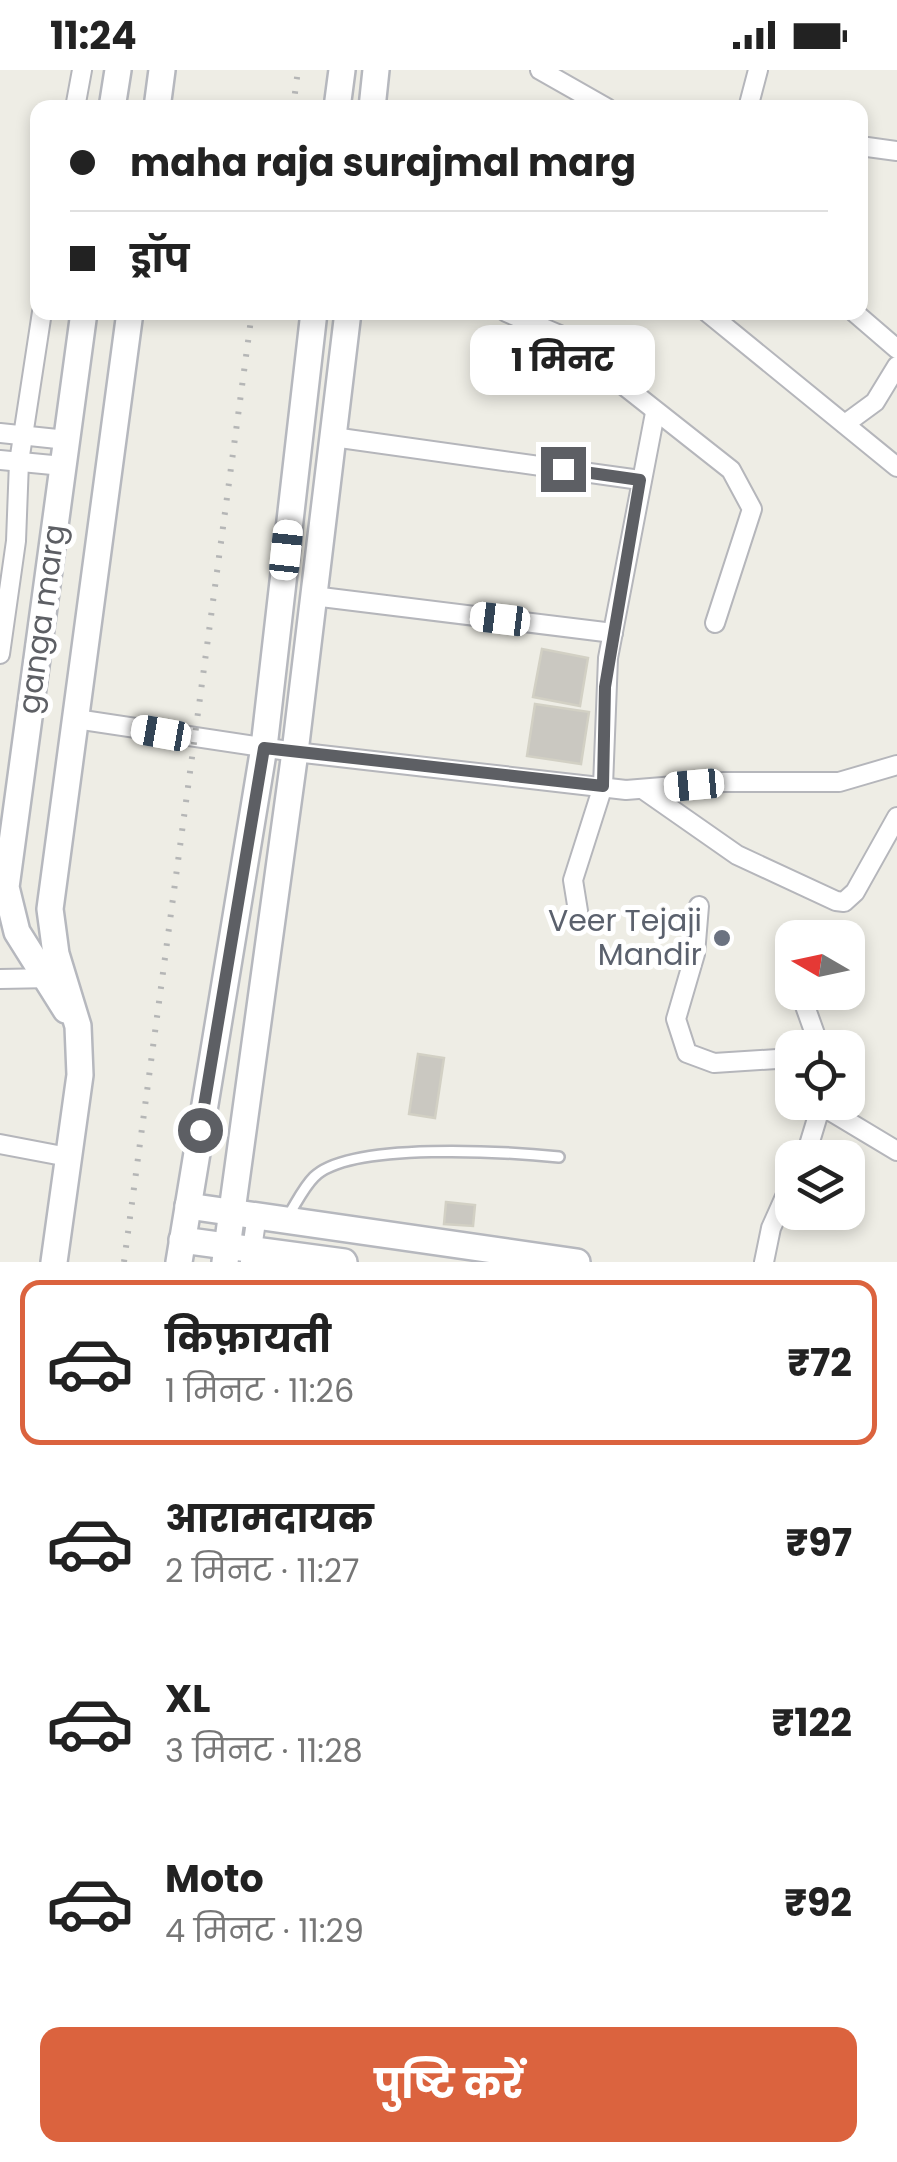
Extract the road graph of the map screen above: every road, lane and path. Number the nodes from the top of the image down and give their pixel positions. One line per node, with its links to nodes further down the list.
1 (82, 70): 8 (street)
2 (118, 70): 9 (street)
3 (162, 70): 10 (street)
4 (342, 70): 11 (street)
5 (376, 70): 12 (street)
6 (540, 70): 13 (street)
7 (758, 70): 14 (street)
8 (76, 100)
9 (113, 100)
10 (158, 100)
11 (338, 100)
12 (373, 100)
13 (593, 100)
14 (750, 100)
15 (868, 147): 16 (street)
16 (897, 151)
17 (41, 320): 30 (street)
18 (83, 320): 32 (street, ganga marg)
19 (129, 320): 41 (street, ganga marg)
20 (313, 320): 42 (street)
21 (347, 320): 31 (street)
22 (524, 320): 27 (street)
23 (717, 320): 28 (street)
24 (863, 320): 25 (street)
25 (897, 350)
26 (897, 366): 28 (street)
27 (655, 414): 36 (street); 38 (street)
28 (844, 424): 35 (street)
29 (0, 434): 30 (street)
30 (22, 436): 32 (street); 33 (street)
31 (333, 436): 36 (street); 37 (street)
32 (67, 440): 34 (street, ganga marg)
33 (9, 461): 34 (street); 40 (street)
34 (63, 466): 51 (street, ganga marg)
35 (897, 467)
36 (640, 480): 39 (street)
37 (314, 596): 39 (street); 43 (street)
38 (715, 623)
39 (613, 633): 45 (street)
40 (0, 654)
41 (76, 719): 42 (street); 51 (street, ganga marg)
42 (264, 748): 43 (street); 58 (street)
43 (295, 752): 45 (street); 59 (street)
44 (896, 769): 46 (street)
45 (603, 786): 46 (street); 49 (street)
46 (644, 790): 47 (street)
47 (897, 817)
48 (700, 906): 52 (street)
49 (578, 911)
50 (0, 978): 51 (street)
51 (53, 978): 57 (street, ganga marg)
52 (775, 1059)
53 (848, 1120): 55 (street)
54 (0, 1144): 57 (street)
55 (897, 1151)
56 (559, 1156): 60 (lane)
57 (68, 1157): 64 (street, ganga marg)
58 (188, 1206): 59 (street); 62 (street)
59 (244, 1213): 60 (street); 63 (street)
60 (287, 1219): 66 (street)
61 (775, 1219): 67 (street)
62 (180, 1251): 63 (street)
63 (238, 1254): 65 (street)
64 (54, 1262)
65 (344, 1262)
66 (577, 1262)
67 (764, 1262)

